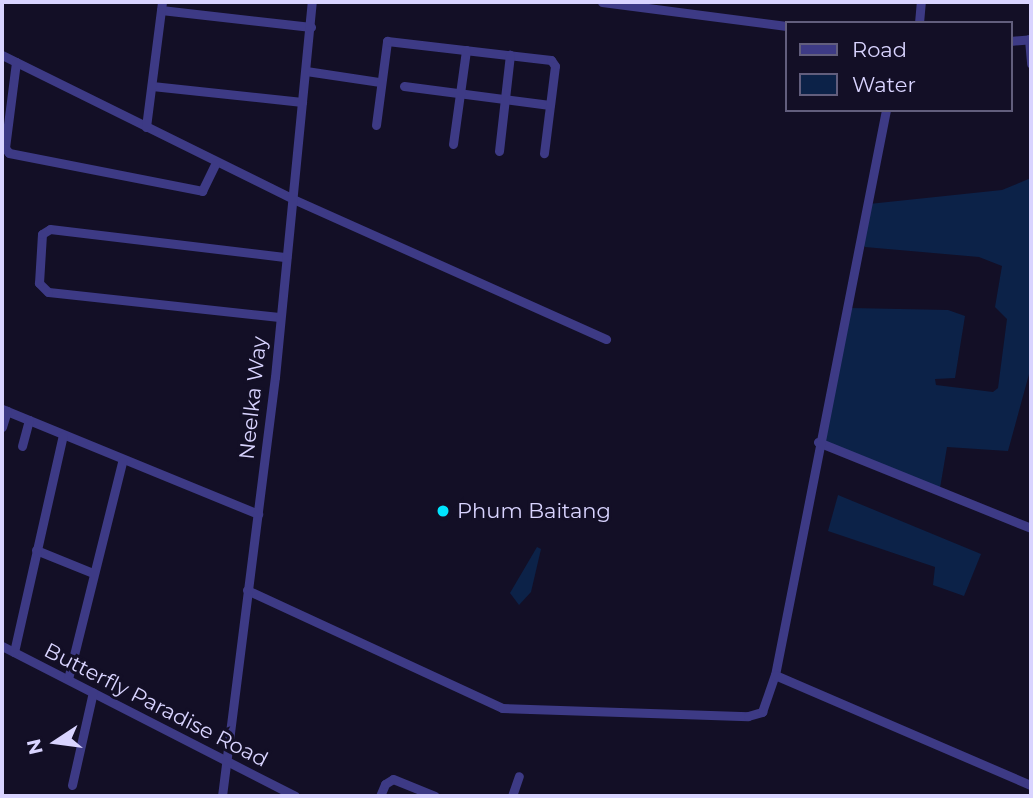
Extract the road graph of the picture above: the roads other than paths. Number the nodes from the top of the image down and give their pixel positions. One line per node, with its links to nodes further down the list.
1 (312, 2): 7 (street, Neelka Way)
2 (601, 2): 6 (street)
3 (921, 2): 5 (street)
4 (161, 6): 7 (street); 17 (street)
5 (919, 21)
6 (785, 26)
7 (311, 27): 15 (street, Neelka Way)
8 (1030, 39): 9 (street); 14 (street)
9 (1012, 41)
10 (466, 50): 12 (street); 16 (street); 19 (street)
11 (2, 55): 13 (street)
12 (510, 55): 20 (street); 22 (street)
13 (16, 62): 25 (street); 29 (street)
14 (1031, 64)
15 (306, 71): 16 (street); 21 (street, Neelka Way)
16 (380, 82): 24 (street)
17 (152, 86): 21 (street); 25 (street)
18 (404, 86): 19 (street)
19 (459, 93): 20 (street); 26 (street)
20 (505, 99): 22 (street); 27 (street)
21 (302, 102): 30 (street, Neelka Way)
22 (550, 105): 28 (street)
23 (886, 112): 38 (street)
24 (376, 125)
25 (146, 127): 29 (street)
26 (453, 144)
27 (499, 150)
28 (544, 153)
29 (215, 162): 30 (street)
30 (293, 199): 31 (street, Neelka Way); 33 (street)
31 (286, 257): 32 (street, Neelka Way); 32 (street)
32 (279, 317): 41 (street, Neelka Way)
33 (606, 339)
34 (4, 410): 35 (street); 36 (street)
35 (29, 421): 37 (street); 39 (street)
36 (2, 427)
37 (63, 435): 40 (street); 43 (street)
38 (818, 442): 42 (street); 48 (street)
39 (22, 446)
40 (122, 462): 41 (street); 44 (street)
41 (258, 514): 45 (street, Neelka Way)
42 (1031, 528)
43 (36, 550): 44 (street); 47 (street)
44 (93, 573): 49 (street)
45 (247, 590): 48 (street); 51 (street, Neelka Way)
46 (2, 646): 47 (street, Butterfly Paradise Road)
47 (14, 652): 49 (street, Butterfly Paradise Road)
48 (775, 675): 54 (street)
49 (68, 679): 50 (street, Butterfly Paradise Road)
50 (93, 692): 51 (street, Butterfly Paradise Road); 53 (street)
51 (227, 760): 55 (street, Neelka Way); 56 (street, Butterfly Paradise Road)
52 (519, 776): 59 (street)
53 (72, 785)
54 (1031, 785)
55 (222, 796)
56 (295, 796)
57 (380, 796): 58 (street)
58 (435, 796)
59 (512, 796)

